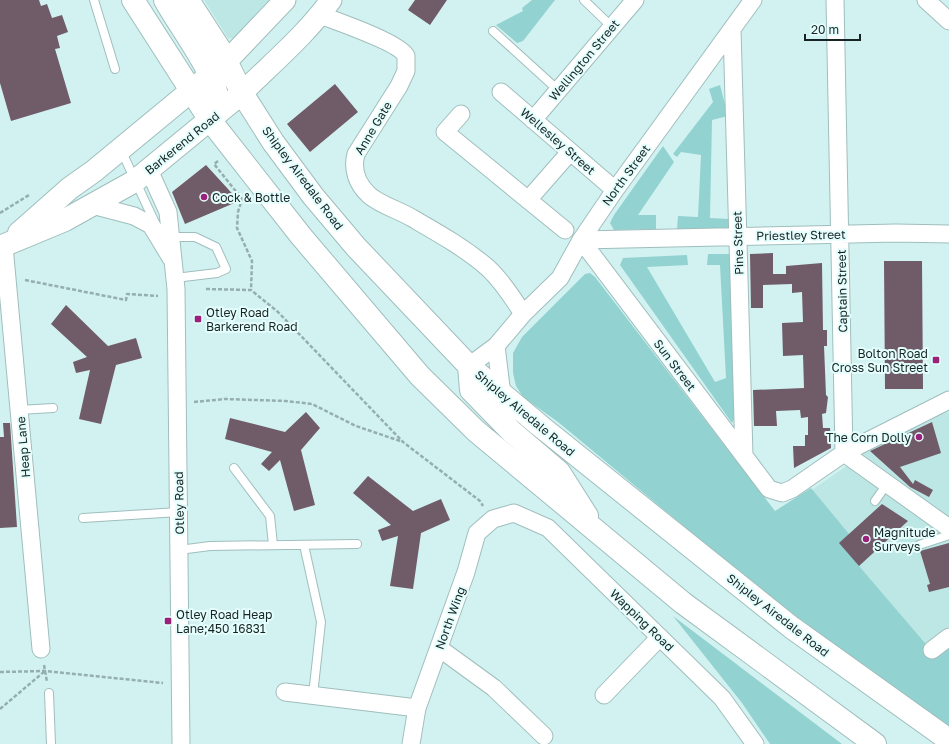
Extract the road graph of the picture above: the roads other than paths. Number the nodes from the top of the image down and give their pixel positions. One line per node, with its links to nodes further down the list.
1 (94, 0): 17 (lane)
2 (133, 0): 18 (main road)
3 (165, 0): 16 (main road)
4 (188, 0): 16 (main road, Shipley Airedale Road)
5 (285, 0): 16 (street)
6 (584, 0): 13 (lane)
7 (635, 0): 13 (street, Wellington Street)
8 (753, 0): 14 (street, North Street)
9 (835, 0): 32 (street, Captain Street)
10 (926, 0): 12 (street)
11 (325, 8): 21 (street, Barkerend Road); 40 (street, Anne Gate)
12 (949, 21)
13 (612, 27): 19 (street, Wellington Street)
14 (732, 30): 28 (street, North Street); 34 (street, Pine Street)
15 (493, 31): 19 (lane)
16 (218, 68): 18 (main road); 21 (main road, Shipley Airedale Road); 23 (main road)
17 (115, 69)
18 (190, 90): 23 (main road); 25 (main road)
19 (558, 90): 24 (street, Wellington Street)
20 (501, 92): 24 (street, Wellesley Street)
21 (242, 94): 23 (main road, Barkerend Road); 42 (main road, Shipley Airedale Road)
22 (461, 114): 29 (street)
23 (210, 120): 27 (main road, Barkerend Road); 56 (main road)
24 (533, 120): 26 (street, Wellesley Street)
25 (120, 150): 27 (lane); 37 (main road)
26 (570, 152): 28 (street, Wellesley Street); 29 (street)
27 (142, 175): 30 (main road, Barkerend Road); 35 (street, Otley Road); 38 (lane)
28 (615, 190): 36 (street, North Street)
29 (528, 200): 31 (street)
30 (92, 205): 37 (main road, Barkerend Road); 38 (street, Otley Road)
31 (565, 230)
32 (841, 234): 33 (street, Priestley Street); 34 (street, Priestley Street); 47 (street, Captain Street)
33 (949, 234)
34 (738, 236): 36 (street, Priestley Street); 48 (street, Pine Street)
35 (170, 237): 38 (street, Otley Road); 39 (lane)
36 (581, 240): 40 (street, North Street); 48 (street, Sun Street)
37 (2, 247): 46 (street, Heap Lane)
38 (173, 262): 39 (street, Otley Road)
39 (176, 284): 52 (street, Otley Road)
40 (523, 314): 41 (street, North Street)
41 (496, 346): 42 (street, North Street); 43 (street)
42 (469, 366): 43 (main road, Shipley Airedale Road); 56 (main road)
43 (502, 395): 74 (main road, Shipley Airedale Road)
44 (949, 400): 47 (street)
45 (53, 408): 46 (lane)
46 (19, 410): 66 (street, Heap Lane)
47 (844, 453): 48 (street, Sun Street); 50 (street)
48 (744, 456)
49 (234, 468): 59 (lane)
50 (887, 484): 51 (lane); 55 (street)
51 (875, 501)
52 (179, 512): 54 (lane); 62 (street, Otley Road)
53 (514, 513): 63 (street, Wapping Road); 65 (street, North Wing)
54 (84, 518)
55 (949, 528)
56 (598, 532): 79 (main road)
57 (949, 534): 61 (lane)
58 (357, 544): 60 (lane)
59 (273, 545): 60 (lane); 62 (lane)
60 (304, 545): 70 (lane)
61 (919, 545)
62 (179, 550): 76 (street, Otley Road)
63 (660, 637): 71 (street); 78 (street, Wapping Road)
64 (949, 637): 67 (street)
65 (439, 648): 72 (street, North Wing); 73 (street)
66 (40, 649)
67 (932, 650)
68 (285, 692): 70 (street)
69 (49, 693): 75 (lane)
70 (313, 695): 72 (street)
71 (604, 695)
72 (417, 708): 77 (street, North Wing)
73 (544, 736)
74 (949, 740)
75 (51, 744)
76 (181, 744)
77 (411, 744)
78 (755, 744)
79 (875, 744)

